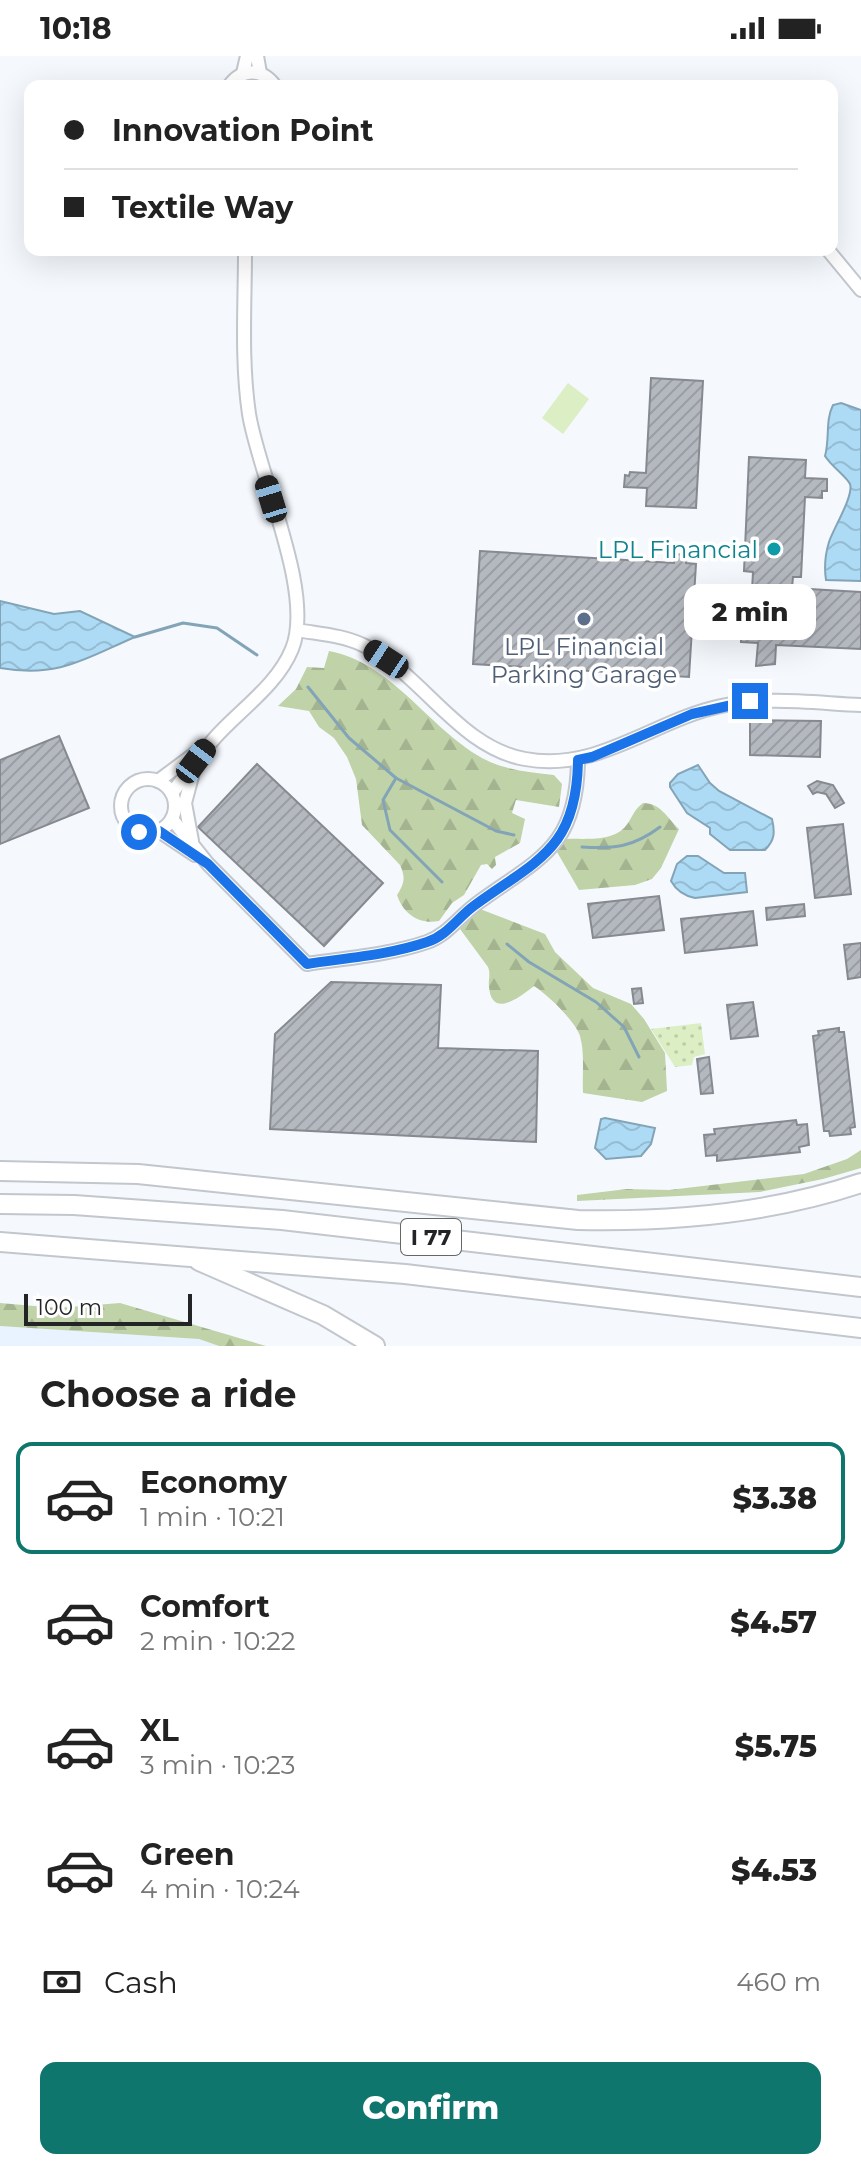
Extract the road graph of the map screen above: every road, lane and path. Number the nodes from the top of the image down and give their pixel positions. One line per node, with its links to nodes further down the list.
1 (247, 56): 3 (street)
2 (257, 56): 4 (street)
3 (243, 73): 4 (street); 5 (street)
4 (260, 73): 6 (street)
5 (235, 80)
6 (270, 80)
7 (245, 256): 10 (street)
8 (833, 256): 9 (street)
9 (861, 290)
10 (297, 630): 12 (street); 13 (street)
11 (861, 705): 13 (street)
12 (213, 740): 14 (street); 15 (street)
13 (578, 760): 20 (street)
14 (196, 761): 16 (street); 19 (street)
15 (158, 781): 16 (street); 18 (street)
16 (172, 793): 17 (street)
17 (172, 819): 18 (street); 19 (street)
18 (159, 831): 20 (street)
19 (194, 847): 20 (street)
20 (208, 864)
21 (0, 1171): 22 (highway)
22 (861, 1183)
23 (0, 1204): 26 (highway, I 77)
24 (0, 1242): 25 (highway, I 77)
25 (186, 1255): 27 (highway, I 77); 28 (highway)
26 (861, 1287)
27 (861, 1328)
28 (375, 1346)

